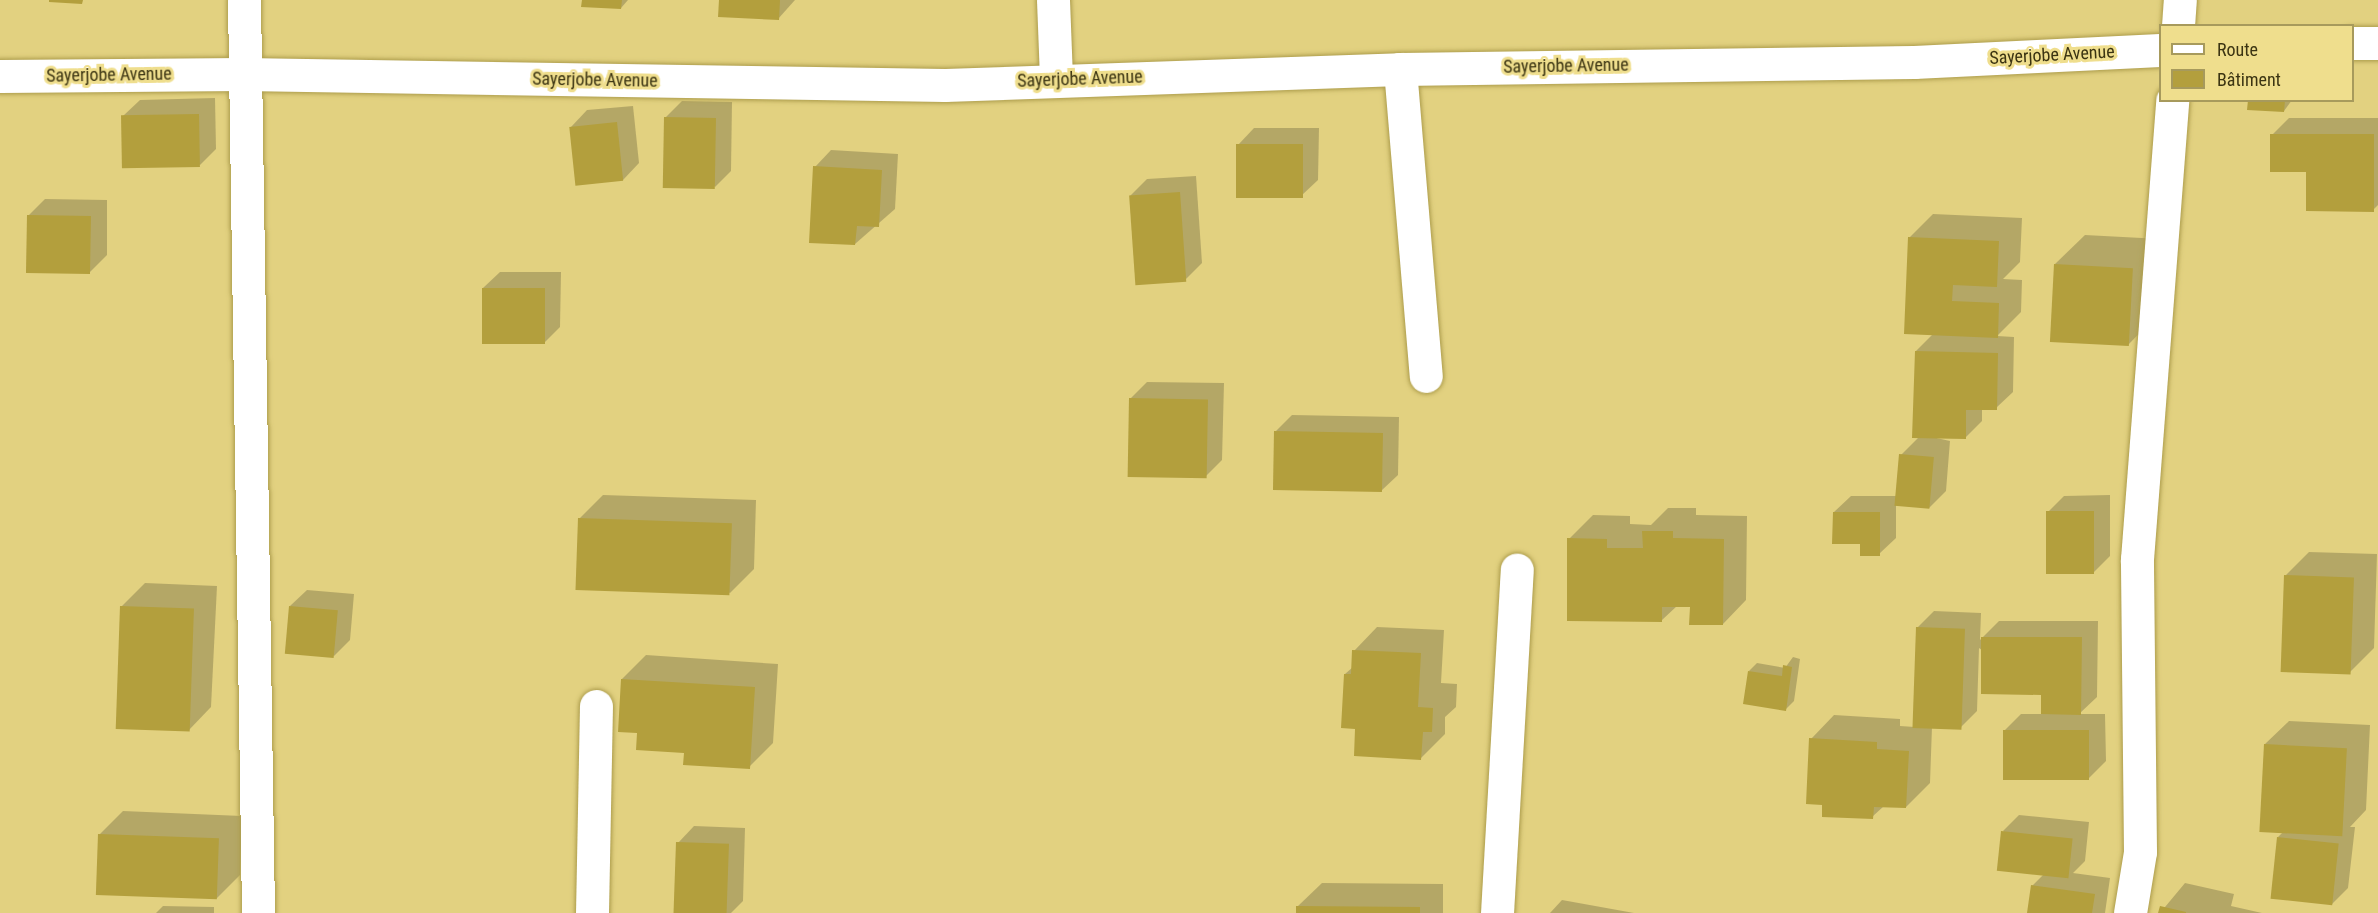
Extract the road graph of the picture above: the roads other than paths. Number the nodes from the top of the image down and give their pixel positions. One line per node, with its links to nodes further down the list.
1 (244, 0): 9 (street)
2 (1053, 0): 11 (street)
3 (2180, 0): 4 (street)
4 (2178, 24)
5 (2354, 43): 6 (street)
6 (2378, 43)
7 (2159, 50): 8 (street, Sayerjobe Avenue)
8 (1400, 69): 11 (street, Sayerjobe Avenue); 13 (street)
9 (243, 74): 10 (street, Sayerjobe Avenue); 11 (street, Sayerjobe Avenue); 16 (street)
10 (0, 76)
11 (1056, 79)
12 (2172, 102): 19 (street)
13 (1426, 376)
14 (1517, 570): 18 (street)
15 (596, 706): 17 (street)
16 (258, 913)
17 (591, 913)
18 (1497, 913)
19 (2130, 913)

